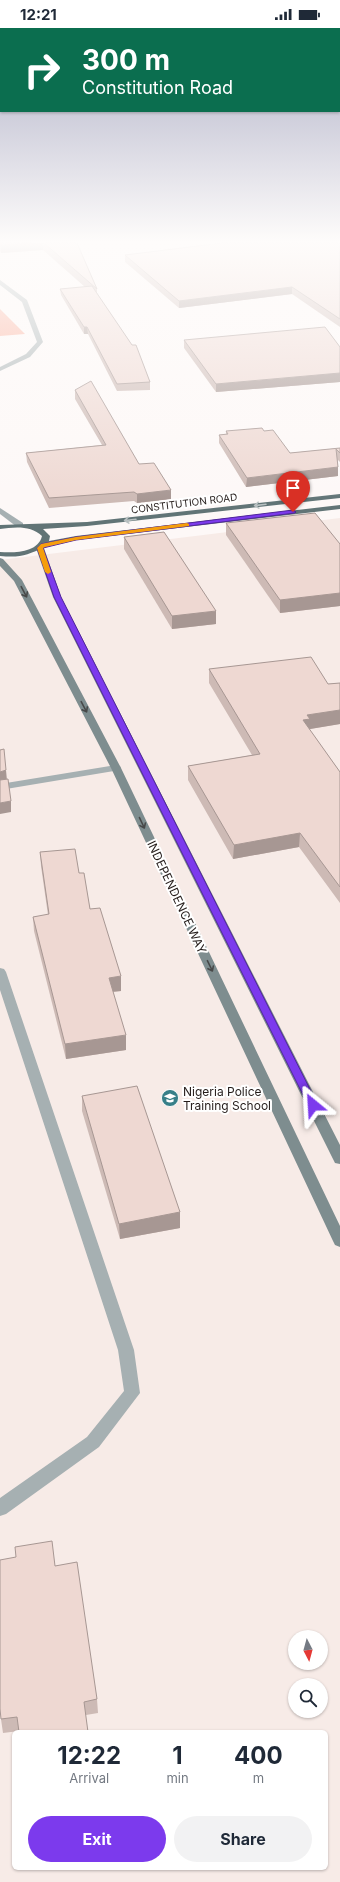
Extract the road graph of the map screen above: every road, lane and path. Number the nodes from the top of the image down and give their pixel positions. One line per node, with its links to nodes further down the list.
1 (35, 330): 2 (street)
2 (0, 369)
3 (340, 496): 8 (main road, CONSTITUTION ROAD, one-way to 8)
4 (340, 507): 9 (main road, CONSTITUTION ROAD)
5 (0, 510): 6 (street)
6 (20, 525): 7 (main road); 8 (main road)
7 (0, 527)
8 (30, 527): 9 (main road)
9 (41, 546): 10 (main road, CONSTITUTION ROAD); 15 (main road)
10 (0, 554)
11 (0, 561): 12 (main road, INDEPENDENCE WAY, one-way to 12)
12 (116, 768): 13 (street); 16 (main road, INDEPENDENCE WAY, one-way to 16)
13 (0, 787)
14 (0, 972): 17 (street)
15 (340, 1159)
16 (340, 1241)
17 (0, 1508)

